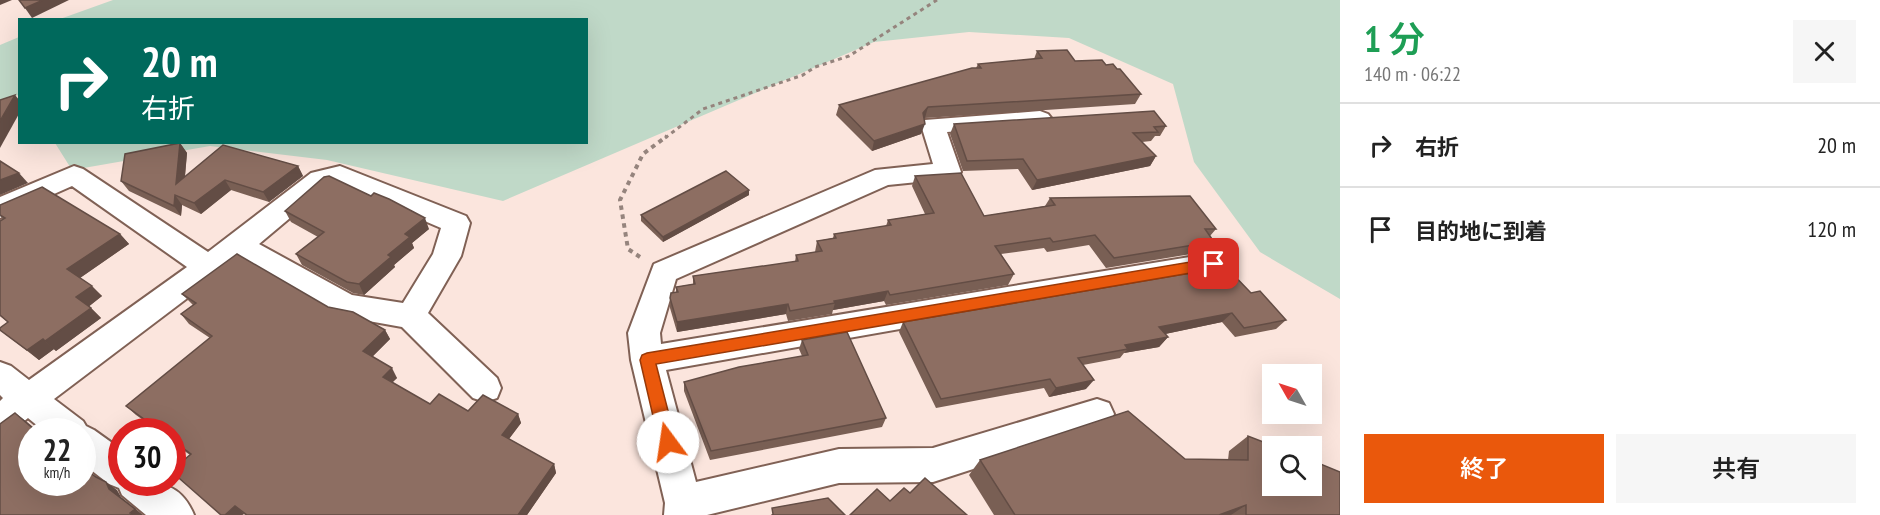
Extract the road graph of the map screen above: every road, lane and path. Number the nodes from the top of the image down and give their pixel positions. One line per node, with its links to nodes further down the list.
1 (937, 0): 7 (path)
2 (1062, 118): 7 (street)
3 (0, 208): 6 (street)
4 (238, 245): 6 (street); 8 (street); 8 (street)
5 (1214, 264): 9 (street)
6 (208, 267): 12 (street)
7 (664, 272): 9 (street)
8 (411, 316): 11 (street)
9 (647, 360): 19 (street)
10 (0, 376): 12 (street)
11 (486, 388)
12 (29, 399): 14 (street); 15 (street)
13 (1097, 414): 19 (street)
14 (53, 418)
15 (0, 420)
16 (96, 452): 17 (street)
17 (108, 461)
18 (151, 496): 20 (street)
19 (683, 509)
20 (175, 515)

